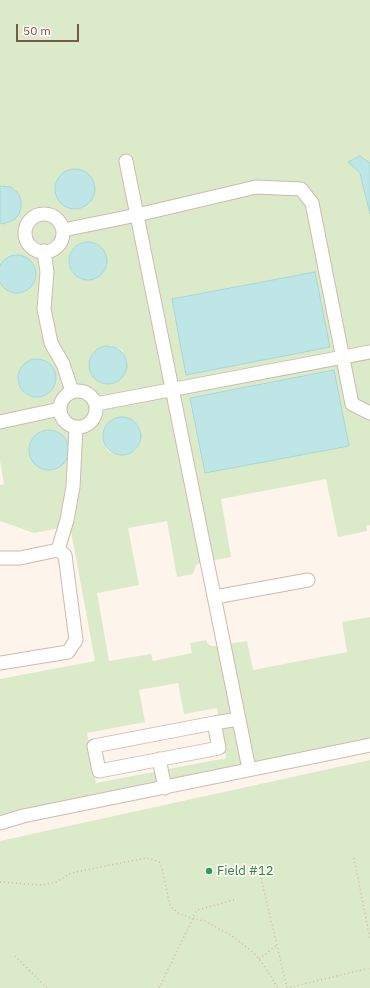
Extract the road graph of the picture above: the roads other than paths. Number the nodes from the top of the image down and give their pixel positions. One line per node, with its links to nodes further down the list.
1 (126, 161): 2 (street)
2 (137, 215): 3 (street); 6 (street); 7 (street)
3 (62, 230): 4 (street); 4 (street)
4 (44, 251): 8 (street)
5 (370, 352): 6 (street)
6 (342, 357): 7 (street); 11 (street)
7 (172, 389): 9 (street); 17 (street)
8 (72, 391): 9 (street); 10 (street)
9 (96, 404): 13 (street)
10 (60, 409): 12 (street); 13 (street)
11 (370, 413)
12 (0, 422)
13 (76, 427): 14 (street)
14 (58, 550): 15 (street); 18 (street)
15 (0, 558)
16 (308, 580): 17 (street)
17 (214, 597): 19 (street)
18 (0, 662)
19 (239, 719): 20 (street); 23 (street)
20 (214, 723): 22 (street); 22 (street)
21 (370, 745): 23 (street)
22 (159, 759): 24 (street)
23 (249, 769): 24 (street)
24 (165, 788): 25 (street)
25 (0, 823)

